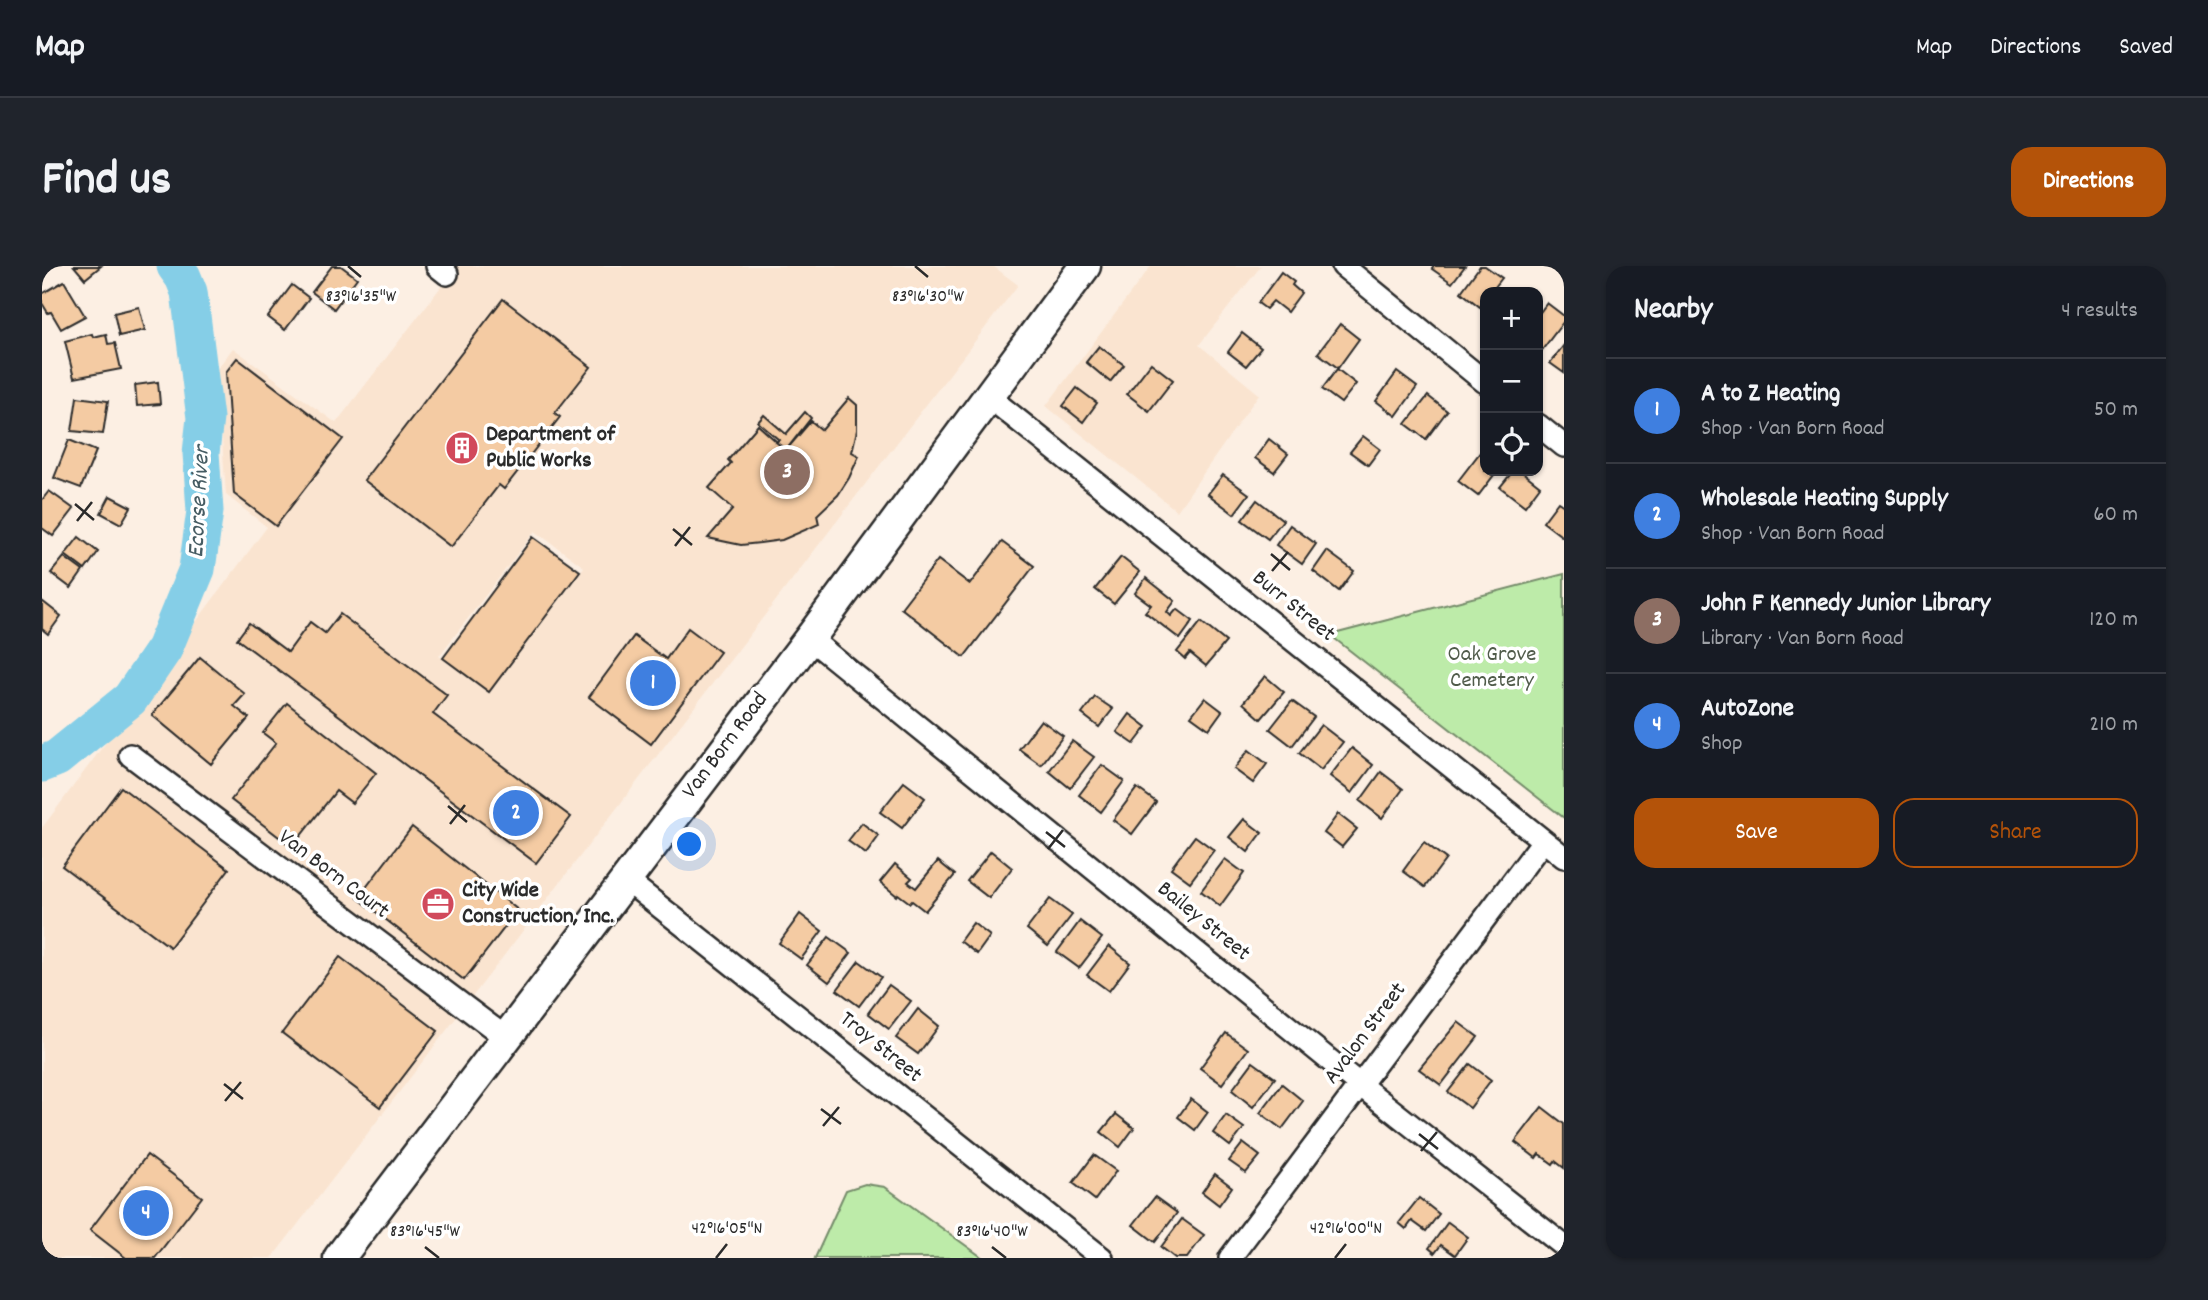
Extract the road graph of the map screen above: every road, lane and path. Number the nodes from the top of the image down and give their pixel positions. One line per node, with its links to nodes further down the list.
1 (1086, 266): 4 (main road, Van Born Road)
2 (1343, 266): 3 (street)
3 (1480, 378)
4 (989, 397): 7 (main road, Van Born Road); 9 (street, Burr Street)
5 (1543, 429): 6 (street)
6 (1564, 446)
7 (809, 638): 11 (main road, Van Born Road); 13 (street, Bailey Street)
8 (130, 755): 12 (street, Van Born Court)
9 (1543, 841): 10 (street, Burr Street); 13 (street, Avalon Street)
10 (1564, 857)
11 (625, 879): 12 (main road, Van Born Road); 16 (street, Troy Street)
12 (505, 1037): 15 (main road, Van Born Road)
13 (1360, 1084): 14 (street, Bailey Street); 17 (street, Avalon Street)
14 (1564, 1246)
15 (339, 1258)
16 (1102, 1258)
17 (1230, 1258)

